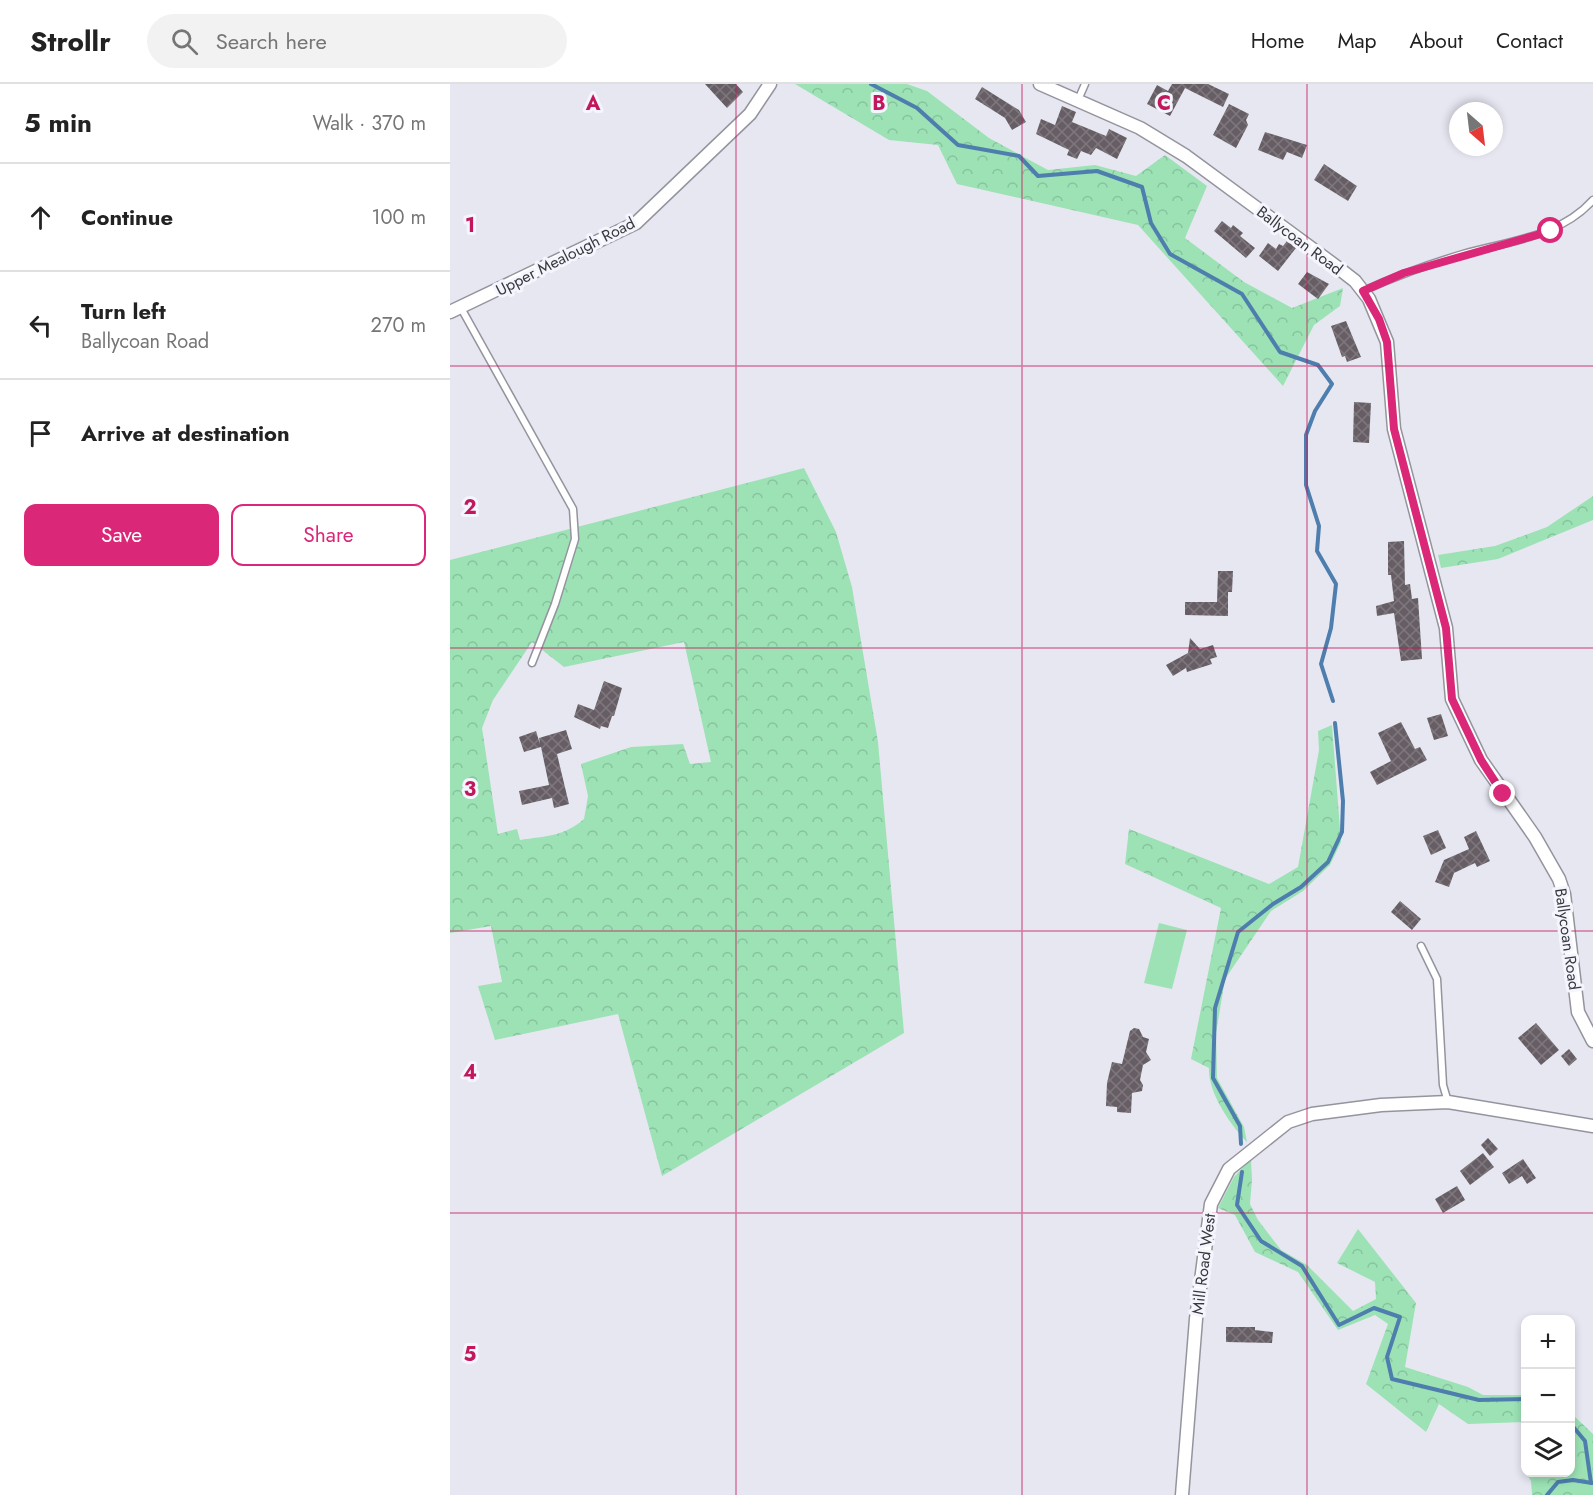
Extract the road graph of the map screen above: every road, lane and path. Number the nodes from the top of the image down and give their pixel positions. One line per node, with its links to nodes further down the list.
1 (770, 84): 7 (street, Upper Mealough Road)
2 (1040, 84): 4 (street, Ballycoan Road)
3 (1085, 84): 4 (lane)
4 (1078, 100): 6 (street, Ballycoan Road)
5 (1593, 200): 6 (lane)
6 (1363, 291): 10 (street, Ballycoan Road)
7 (455, 310): 8 (lane)
8 (532, 663)
9 (1421, 946): 11 (lane)
10 (1593, 1041)
11 (1448, 1102): 12 (street, Mill Road West); 13 (street, Mill Road West)
12 (1593, 1126)
13 (1182, 1495)

